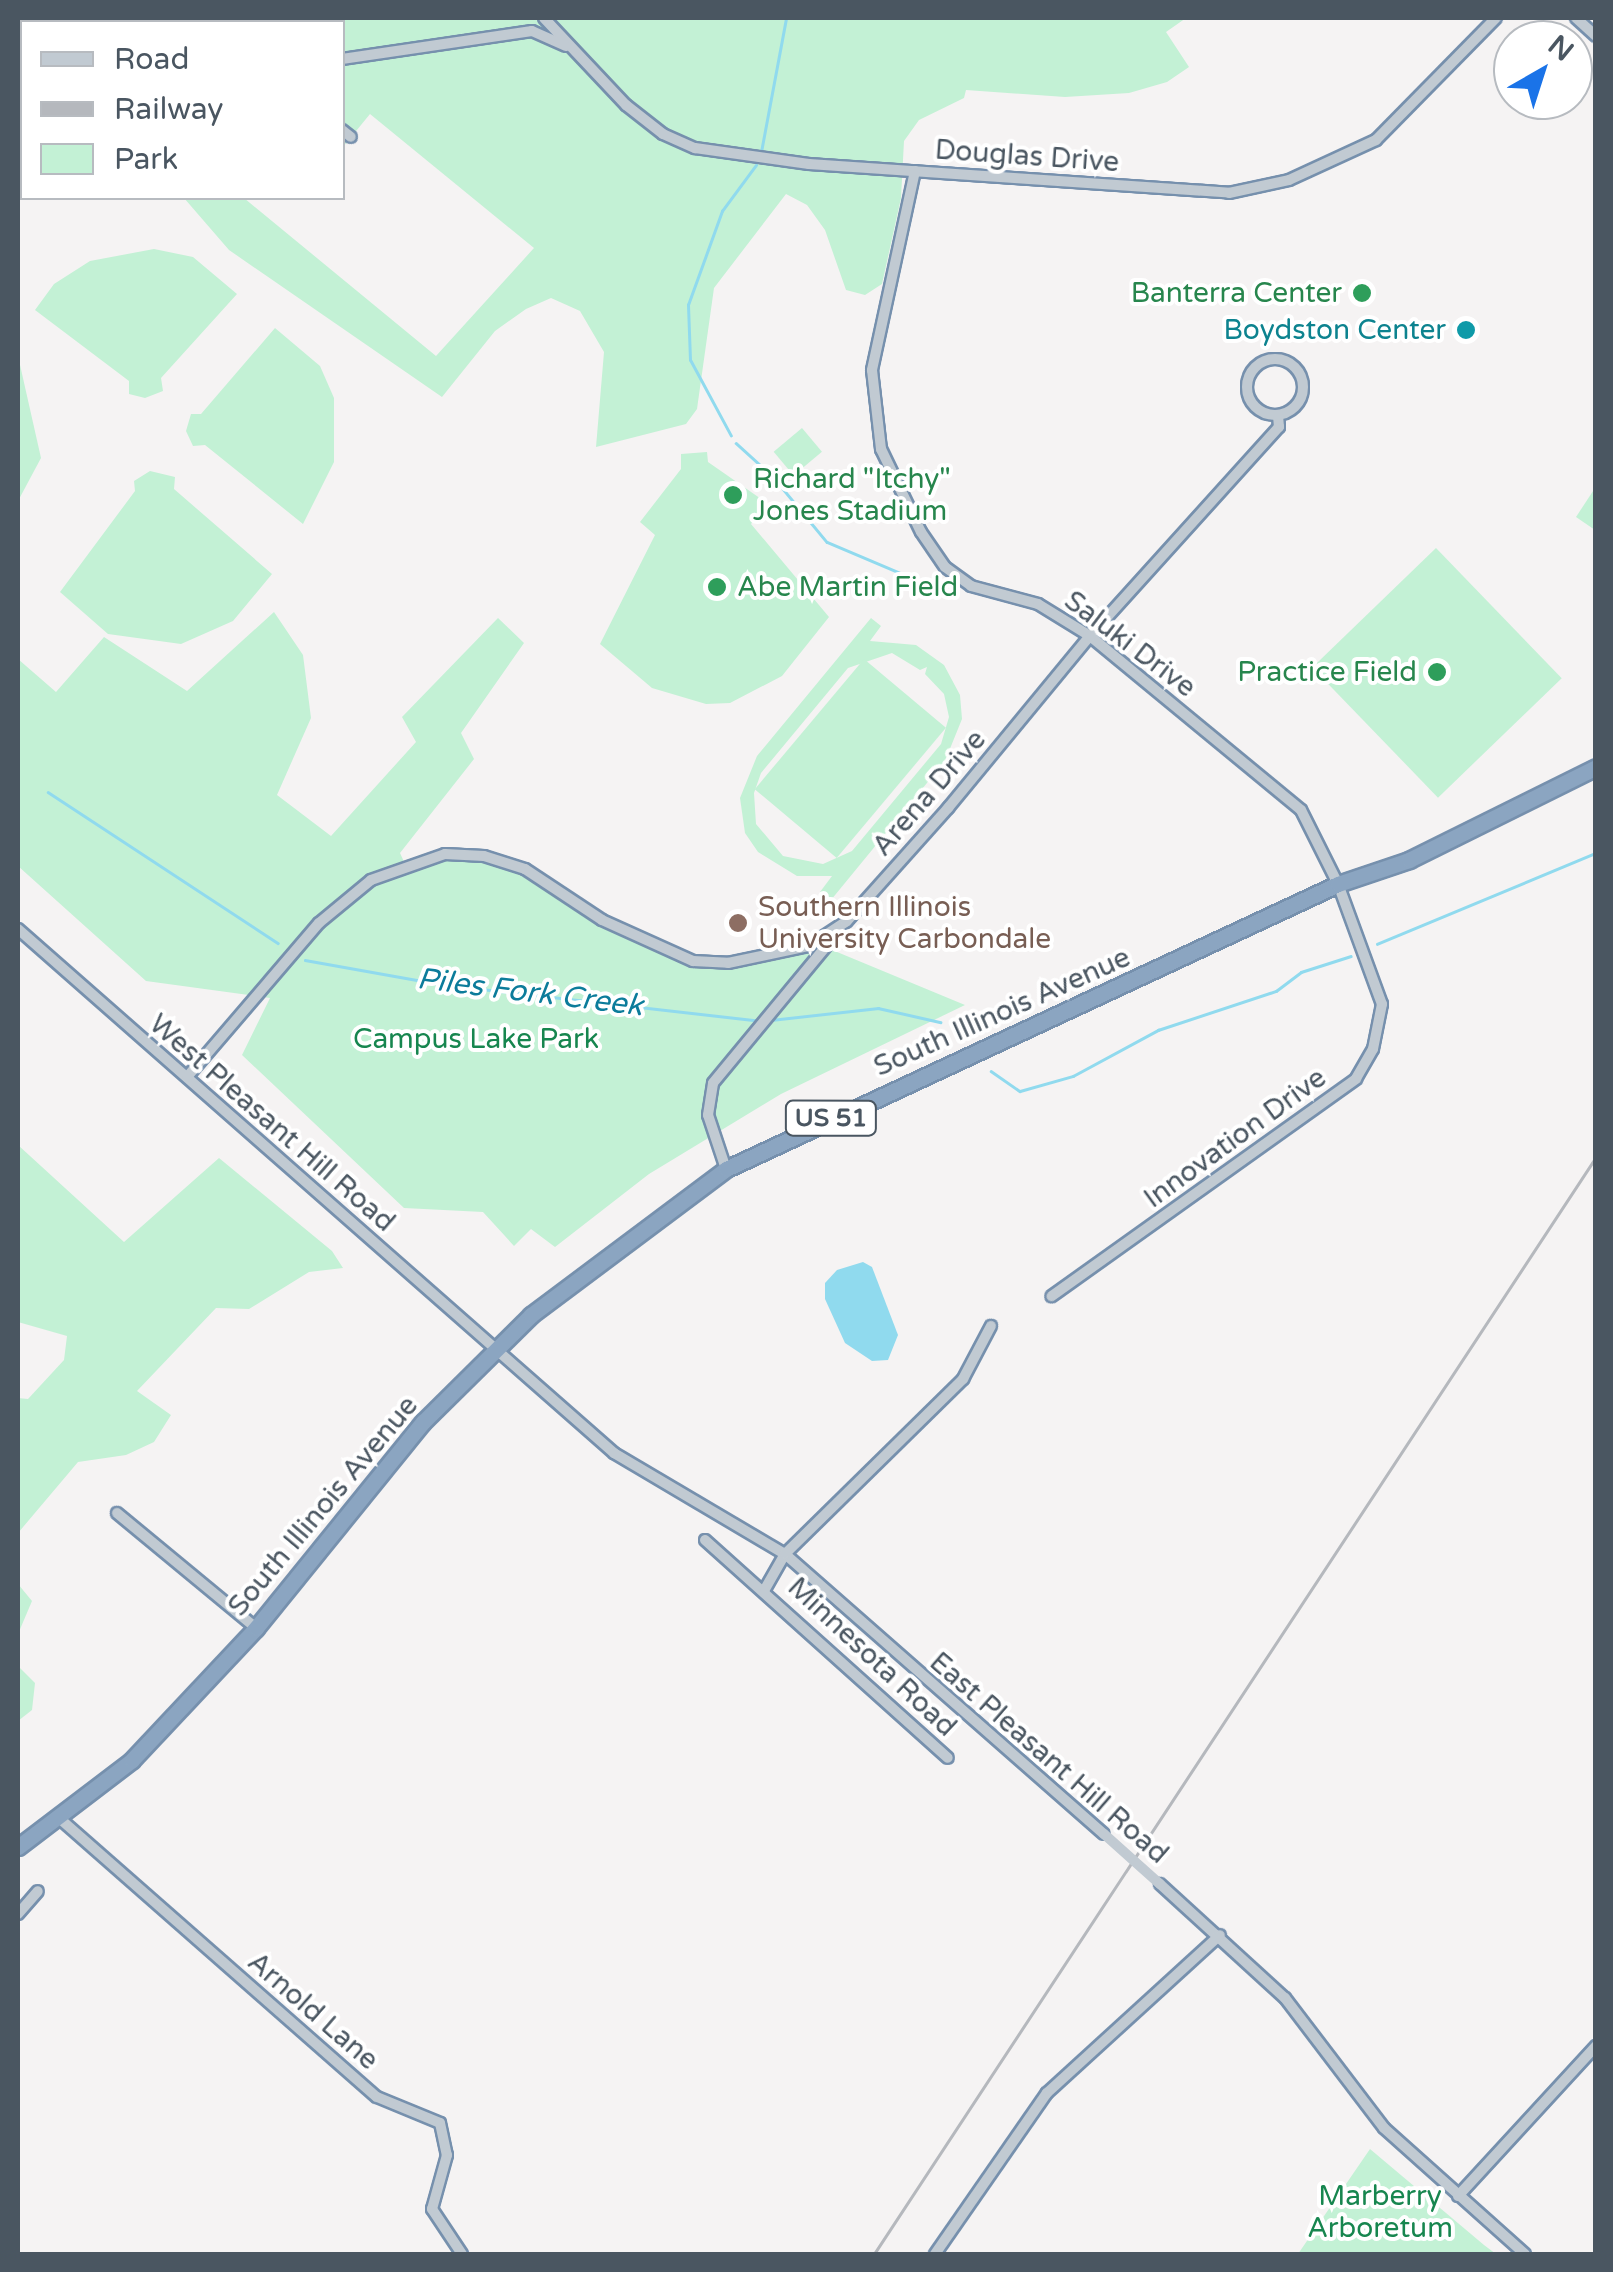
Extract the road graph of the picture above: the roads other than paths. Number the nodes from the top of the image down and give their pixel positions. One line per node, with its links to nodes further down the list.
1 (544, 18): 5 (street, Douglas Drive)
2 (1496, 18): 7 (street, Douglas Drive)
3 (1576, 18): 4 (street)
4 (1596, 36)
5 (568, 47): 6 (street); 7 (street, Douglas Drive)
6 (345, 59)
7 (916, 171): 9 (street, Saluki Drive)
8 (1278, 414): 8 (street, Arena Drive); 9 (street, Arena Drive)
9 (1090, 636): 11 (street, Saluki Drive); 12 (street, Arena Drive)
10 (1596, 767): 11 (highway, South Illinois Avenue / US 51)
11 (1338, 884): 14 (street, Saluki Drive); 16 (highway, South Illinois Avenue / US 51)
12 (848, 921): 15 (street, Arena Drive); 16 (street)
13 (18, 929): 15 (street, West Pleasant Hill Road)
14 (1374, 978): 17 (street, Innovation Drive)
15 (187, 1077): 19 (street, West Pleasant Hill Road)
16 (726, 1169): 19 (highway, South Illinois Avenue / US 51)
17 (1052, 1296)
18 (991, 1326): 22 (street)
19 (496, 1351): 22 (street, East Pleasant Hill Road); 24 (highway, South Illinois Avenue / US 51)
20 (117, 1513): 24 (street)
21 (705, 1540): 23 (street, Minnesota Road)
22 (785, 1554): 23 (street, Minnesota Road); 30 (street, East Pleasant Hill Road, bridge)
23 (765, 1589): 25 (street, Minnesota Road)
24 (256, 1628): 26 (highway, South Illinois Avenue / US 51)
25 (948, 1758)
26 (58, 1817): 27 (highway, South Illinois Avenue / US 51); 33 (street, Arnold Lane)
27 (18, 1847)
28 (38, 1892): 29 (street)
29 (18, 1914)
30 (1220, 1936): 32 (street, East Pleasant Hill Road); 34 (street)
31 (1596, 2046): 32 (street)
32 (1458, 2196): 35 (street, East Pleasant Hill Road)
33 (462, 2254)
34 (936, 2254)
35 (1525, 2254)

